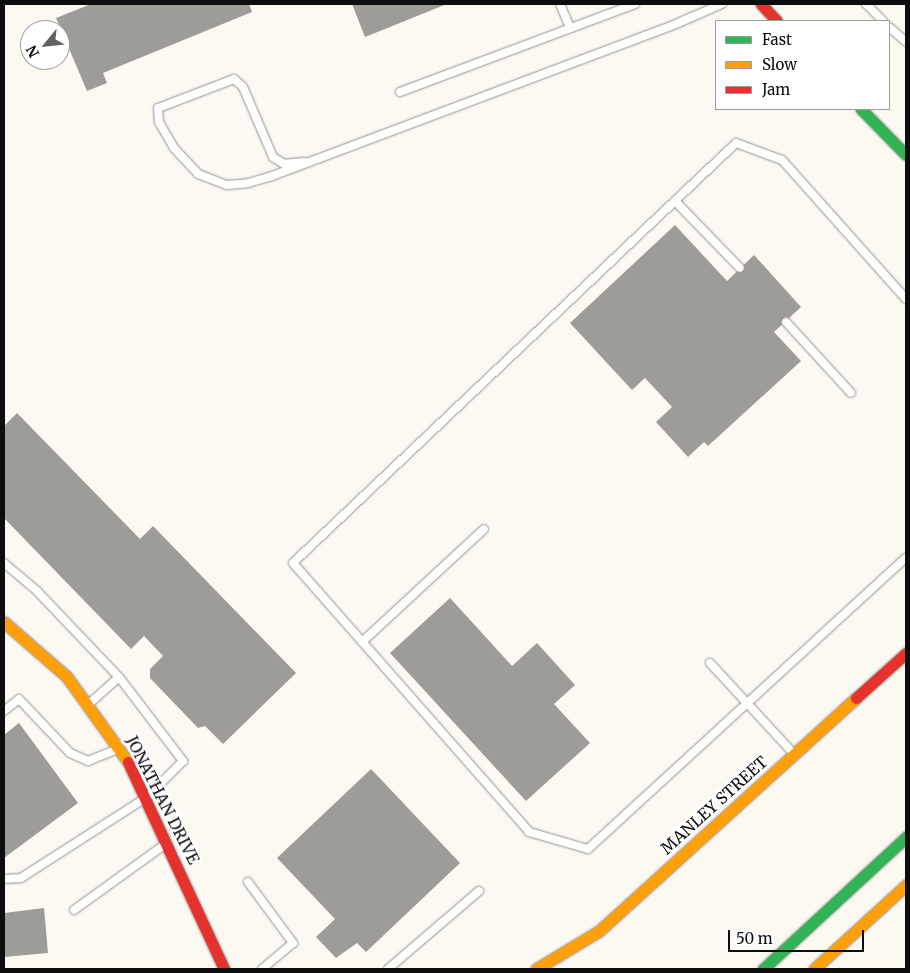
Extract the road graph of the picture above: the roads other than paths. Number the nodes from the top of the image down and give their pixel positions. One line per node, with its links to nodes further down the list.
1 (560, 4): 8 (lane)
2 (635, 4): 8 (lane)
3 (722, 4): 14 (lane)
4 (761, 4): 6 (main road)
5 (866, 4): 7 (lane)
6 (776, 20)
7 (882, 20)
8 (570, 28): 11 (lane)
9 (890, 28): 10 (lane)
10 (906, 42)
11 (400, 92)
12 (862, 110): 13 (main road)
13 (905, 152)
14 (305, 162): 14 (lane)
15 (675, 201): 16 (lane); 17 (lane); 24 (lane)
16 (740, 268)
17 (906, 299)
18 (786, 322): 19 (lane)
19 (851, 393)
20 (484, 529): 24 (lane)
21 (906, 558): 29 (lane)
22 (4, 563): 27 (lane)
23 (4, 622): 28 (main road, JONATHAN DRIVE)
24 (362, 642): 29 (lane)
25 (906, 653): 32 (main road, MANLEY STREET)
26 (710, 663): 29 (lane)
27 (119, 677): 28 (lane); 33 (lane)
28 (89, 704): 31 (main road, JONATHAN DRIVE)
29 (747, 704): 32 (lane)
30 (4, 711): 31 (lane)
31 (120, 748): 33 (main road, JONATHAN DRIVE)
32 (795, 754): 44 (main road, MANLEY STREET)
33 (148, 797): 35 (main road, JONATHAN DRIVE); 36 (lane)
34 (906, 837): 45 (main road)
35 (169, 842): 40 (lane); 41 (main road, JONATHAN DRIVE)
36 (4, 878)
37 (248, 882): 42 (lane)
38 (906, 885): 46 (main road)
39 (479, 891): 43 (lane)
40 (74, 910)
41 (224, 969)
42 (262, 969)
43 (388, 969)
44 (536, 969)
45 (763, 969)
46 (814, 969)

